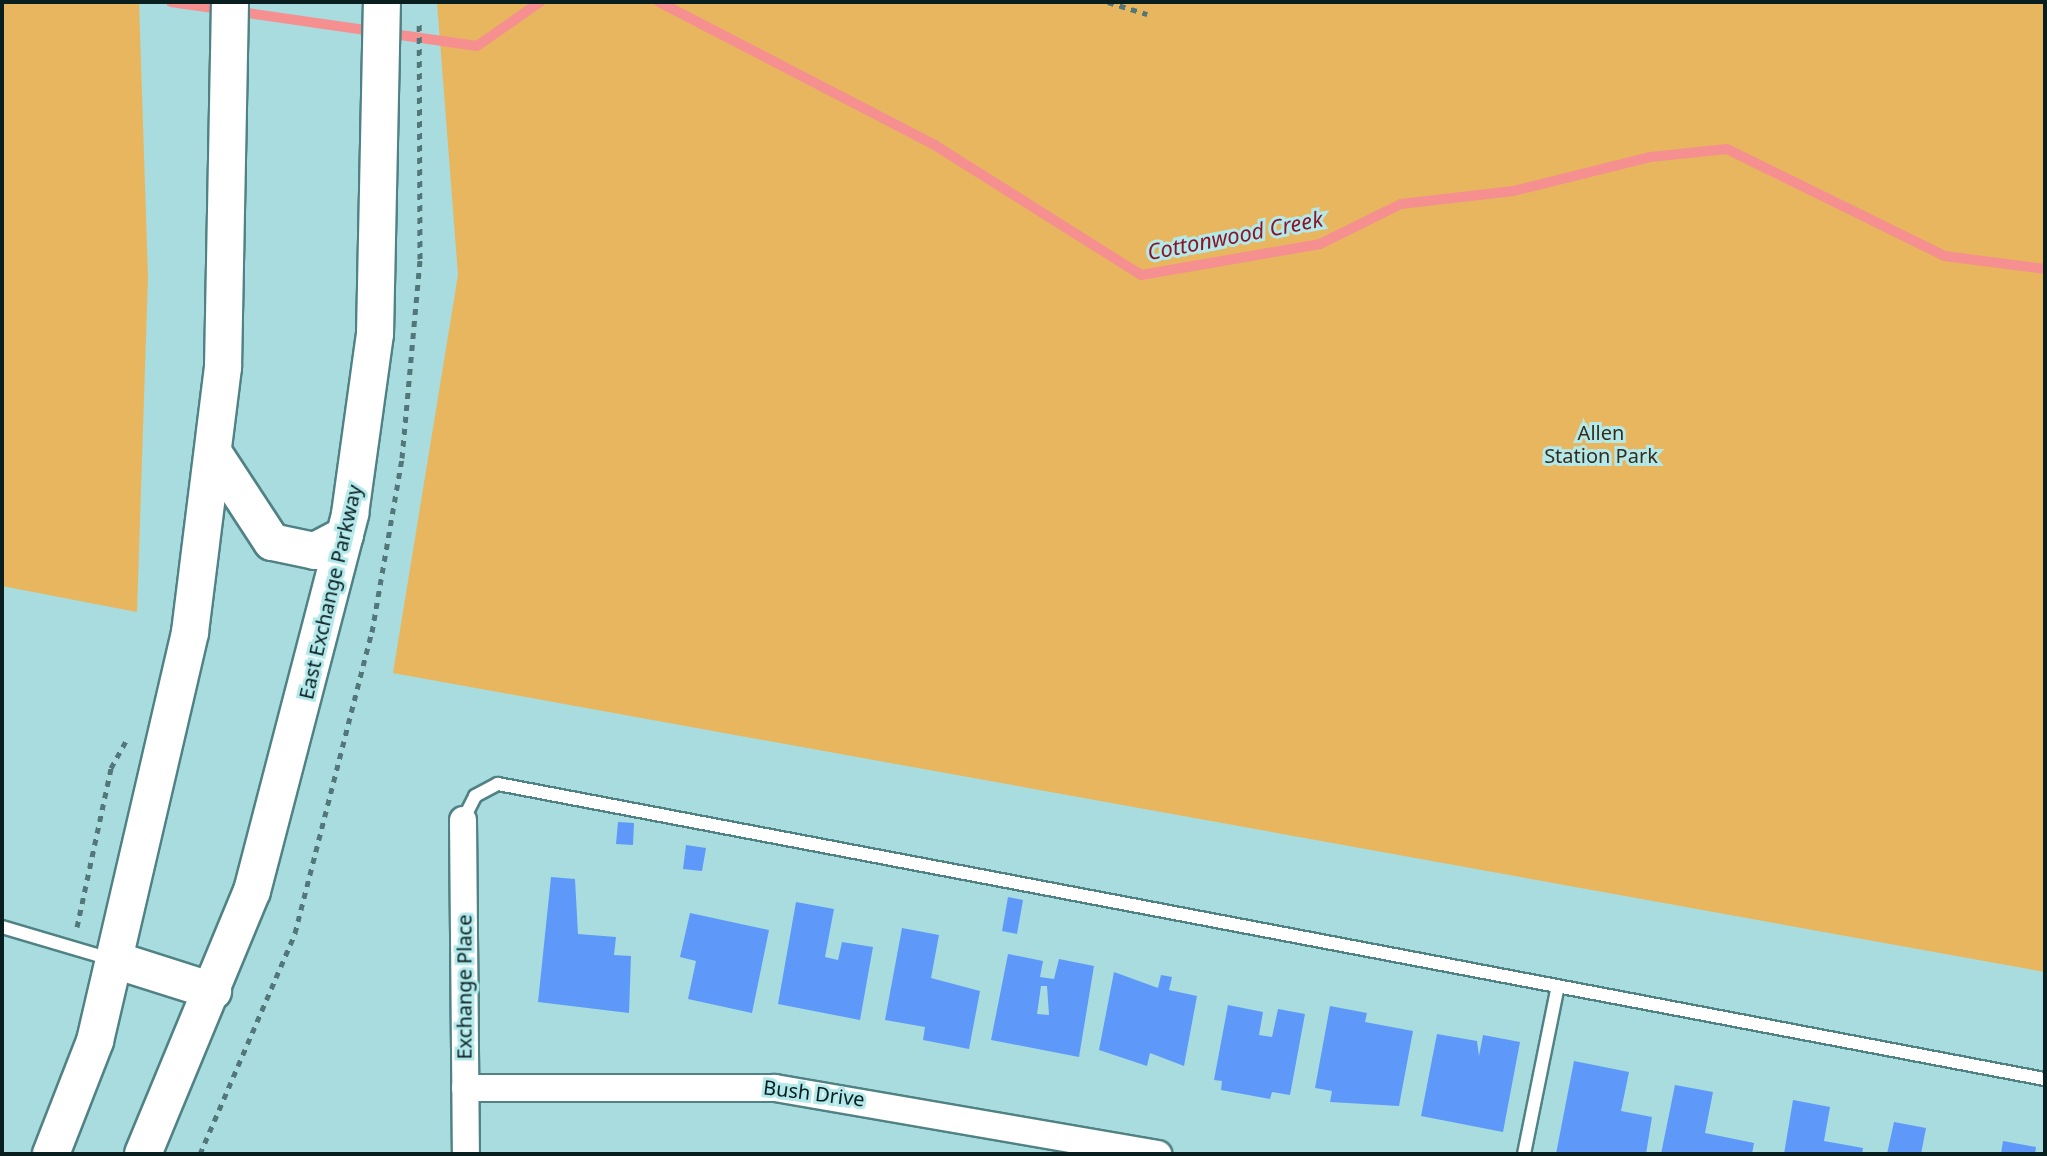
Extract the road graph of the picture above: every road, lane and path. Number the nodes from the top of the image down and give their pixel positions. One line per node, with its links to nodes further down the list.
1 (230, 2): 6 (main road)
2 (382, 2): 7 (main road, East Exchange Parkway)
3 (1108, 2): 4 (path)
4 (1147, 14)
5 (418, 16): 20 (path)
6 (215, 455): 7 (main road); 12 (main road)
7 (345, 535): 14 (main road, East Exchange Parkway)
8 (133, 729): 11 (path)
9 (463, 820): 13 (lane); 16 (street, Exchange Place)
10 (2, 927): 11 (lane)
11 (75, 948): 12 (lane)
12 (115, 960): 14 (main road); 18 (main road)
13 (1558, 986): 15 (lane); 22 (lane)
14 (213, 991): 19 (main road, East Exchange Parkway)
15 (2045, 1079)
16 (465, 1088): 17 (street, Bush Drive); 21 (street, Exchange Place)
17 (1153, 1153)
18 (51, 1154)
19 (143, 1154)
20 (200, 1154)
21 (466, 1154)
22 (1524, 1154)

